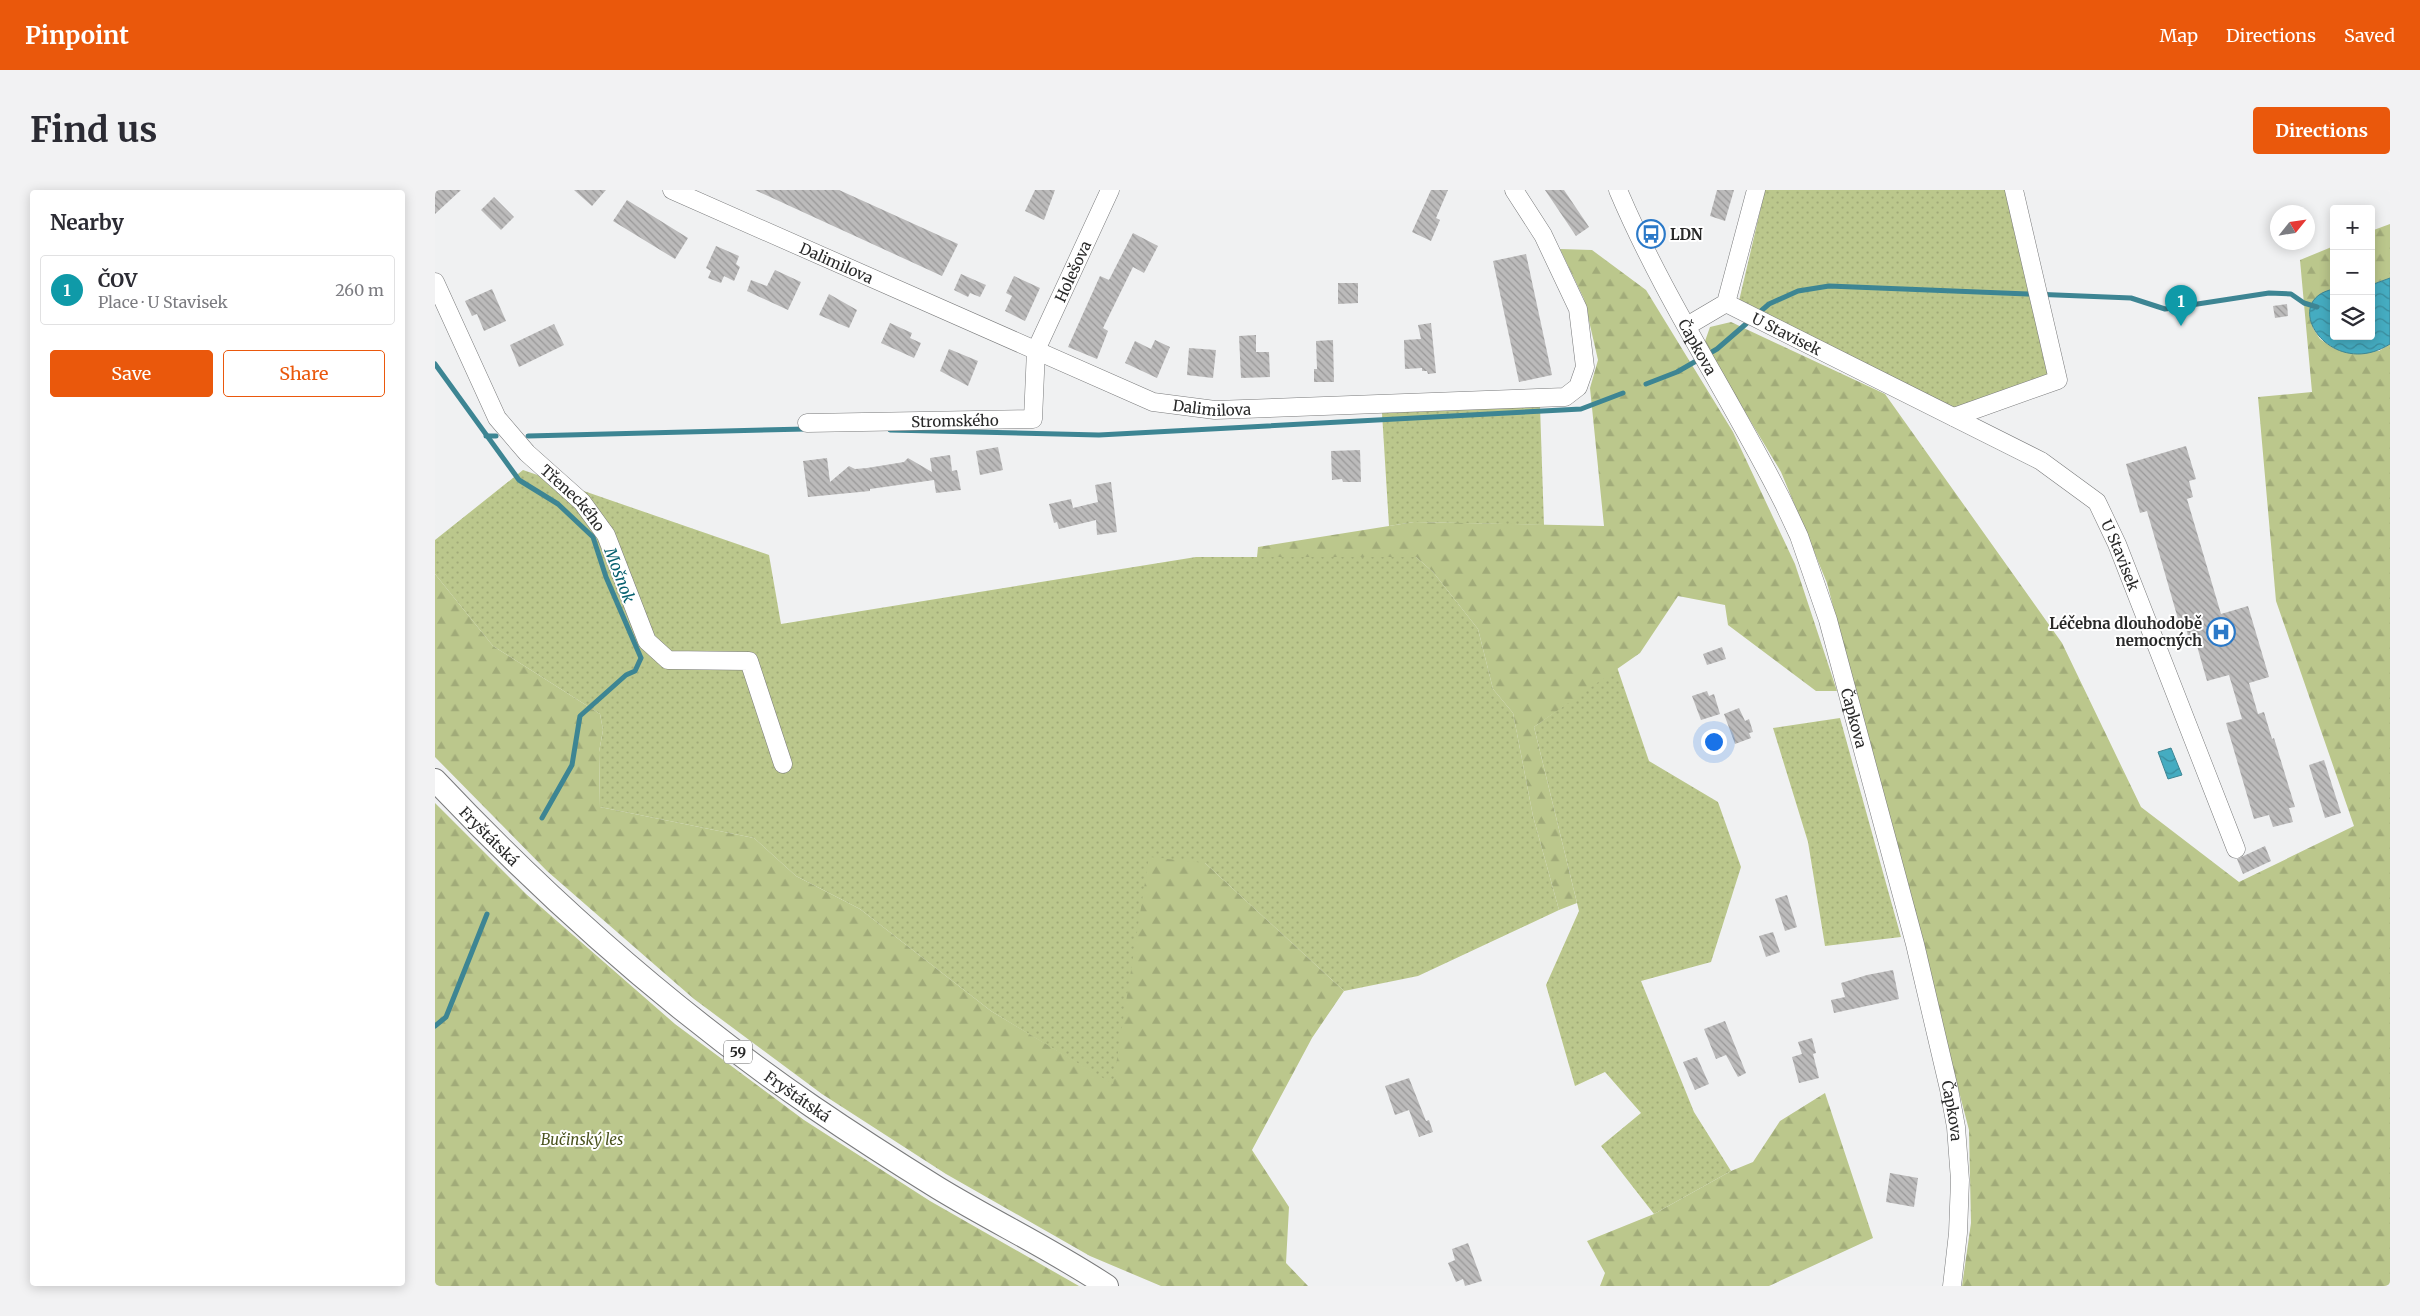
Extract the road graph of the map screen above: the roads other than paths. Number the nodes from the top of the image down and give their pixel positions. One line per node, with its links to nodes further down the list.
1 (672, 190): 10 (street, Dalimilova)
2 (1110, 190): 10 (street, Holešova)
3 (1514, 190): 10 (street, Dalimilova)
4 (1618, 190): 9 (street, Čapkova)
5 (1756, 190): 8 (street)
6 (2013, 190): 11 (street)
7 (435, 282): 13 (street, Třeneckého)
8 (1726, 303): 9 (street); 11 (street, U Stavisek)
9 (1687, 326): 19 (street, Čapkova)
10 (1036, 350): 12 (street, Stromského)
11 (1954, 417): 15 (street, U Stavisek)
12 (807, 424)
13 (783, 764)
14 (435, 780): 16 (main road, Fryštátská / 59)
15 (2236, 849)
16 (1083, 1270): 17 (main road, Fryštátská / 59); 18 (main road, Fryštátská / 59)
17 (1107, 1286)
18 (1121, 1286)
19 (1952, 1286)

